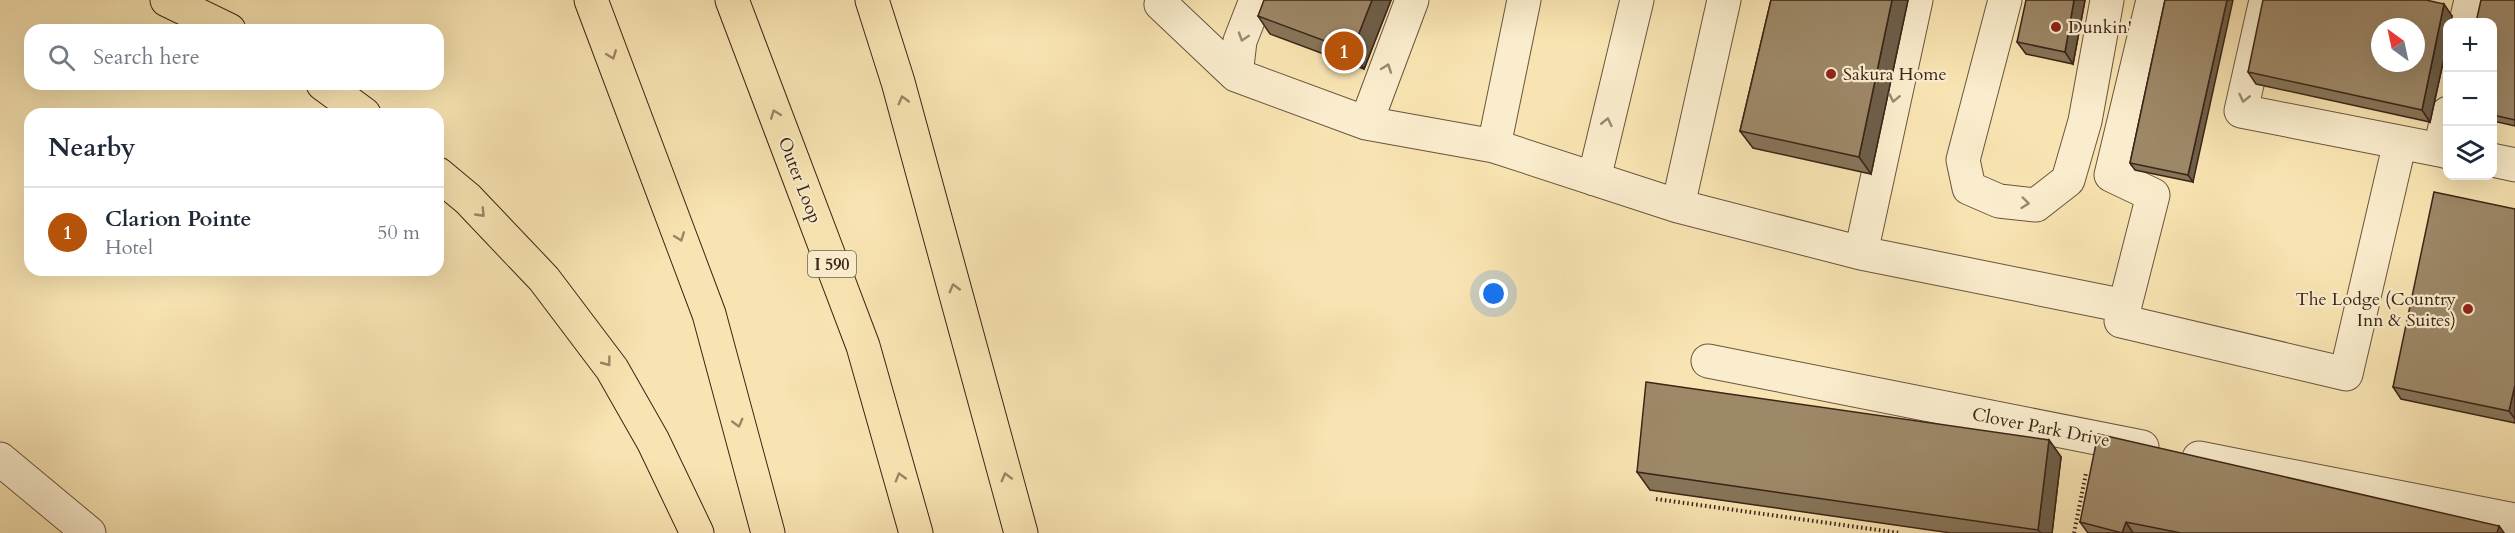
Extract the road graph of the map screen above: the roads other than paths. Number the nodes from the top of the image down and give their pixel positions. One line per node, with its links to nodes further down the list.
1 (167, 0): 18 (highway)
2 (591, 0): 38 (highway, one-way to 38)
3 (732, 0): 39 (highway, Outer Loop / I 590, one-way to 3)
4 (872, 0): 40 (highway, one-way to 4)
5 (1162, 0): 19 (street)
6 (1256, 0): 19 (street, one-way to 19)
7 (1412, 0): 22 (street, one-way to 7)
8 (1524, 0): 24 (street)
9 (1636, 0): 28 (street, one-way to 9)
10 (1724, 0): 30 (street)
11 (1916, 0): 31 (street, one-way to 31)
12 (2005, 0): 13 (street, one-way to 13)
13 (2108, 0)
14 (2153, 0): 32 (street)
15 (2266, 0): 23 (street, one-way to 23)
16 (2471, 0): 17 (street)
17 (2467, 18)
18 (217, 24)
19 (1236, 75): 22 (street)
20 (331, 90): 21 (highway)
21 (356, 108)
22 (1366, 123): 24 (street)
23 (2400, 142): 25 (street); 32 (street)
24 (1494, 146): 28 (street)
25 (2443, 151)
26 (2497, 161): 27 (street)
27 (2515, 165)
28 (1594, 178): 30 (street)
29 (444, 179): 37 (highway, one-way to 37)
30 (1678, 206): 31 (street)
31 (1861, 253): 32 (street)
32 (2125, 306)
33 (1708, 361): 35 (street, Clover Park Drive)
34 (0, 459): 36 (street)
35 (2515, 520)
36 (89, 533)
37 (697, 533)
38 (768, 533)
39 (916, 533)
40 (1021, 533)

